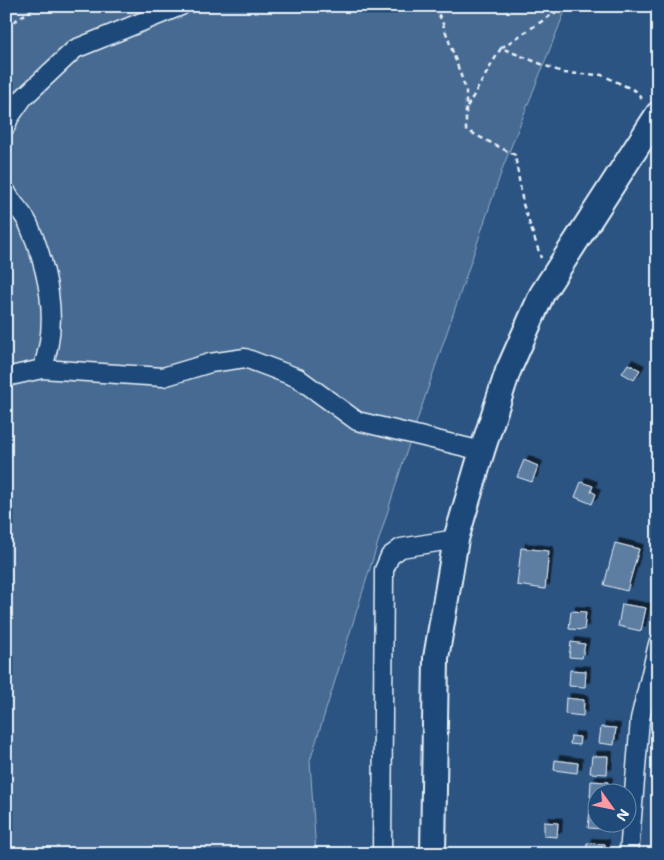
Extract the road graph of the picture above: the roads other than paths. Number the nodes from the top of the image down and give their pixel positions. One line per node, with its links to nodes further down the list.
1 (181, 6): 3 (street)
2 (657, 115): 7 (main road)
3 (6, 126)
4 (6, 191): 5 (street)
5 (42, 370): 6 (street); 7 (street)
6 (6, 377)
7 (482, 452): 8 (main road)
8 (456, 539): 10 (street); 11 (main road)
9 (658, 644): 12 (street)
10 (382, 854)
11 (433, 854)
12 (629, 854)

